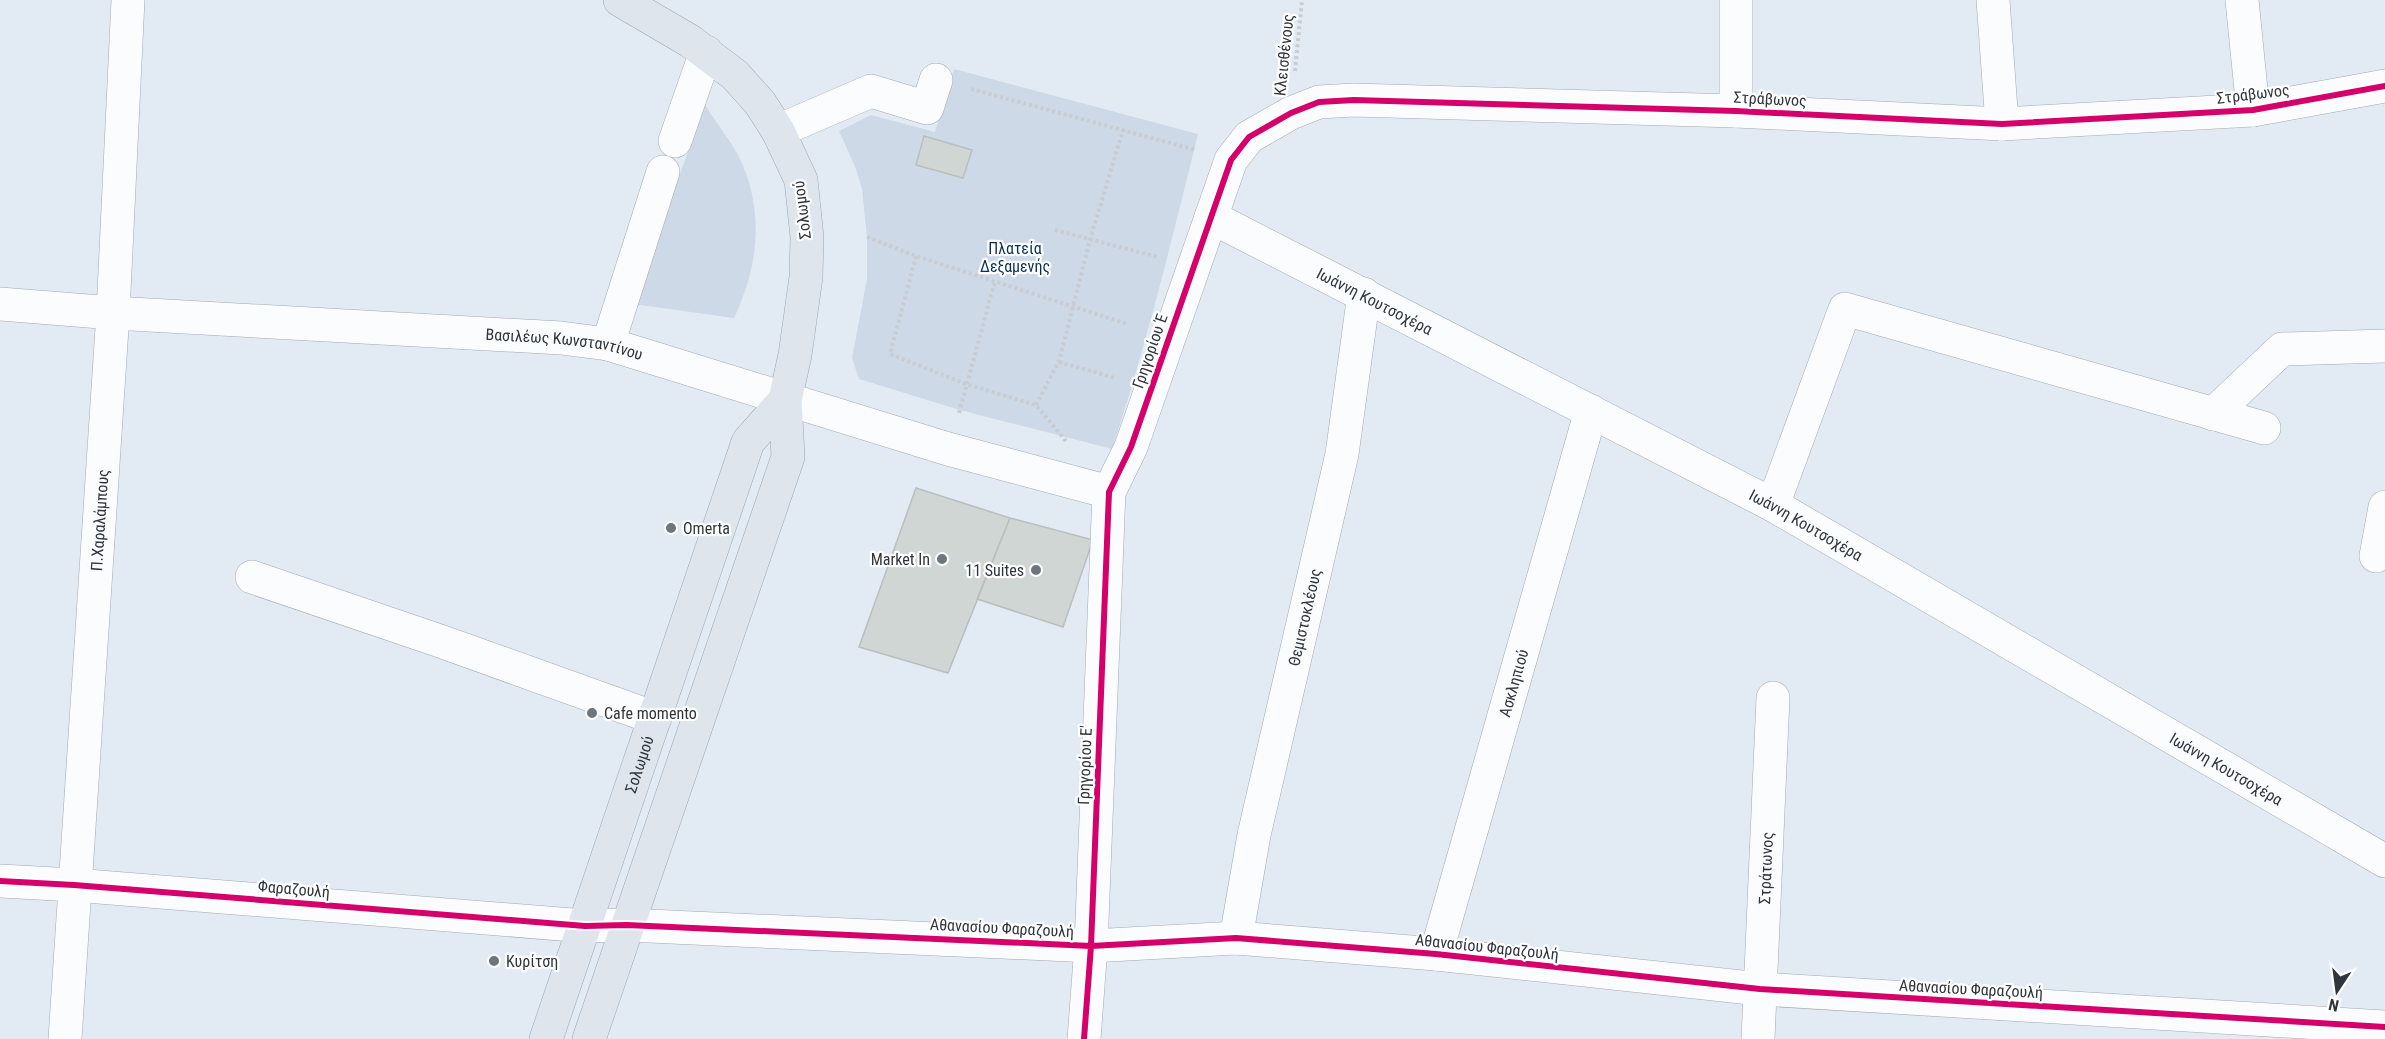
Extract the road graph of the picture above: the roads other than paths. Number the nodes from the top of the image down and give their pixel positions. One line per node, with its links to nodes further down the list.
1 (128, 0): 18 (street, Π.Χαραλάμπους)
2 (620, 0): 6 (main road, Σολωμού)
3 (1736, 0): 10 (street)
4 (1993, 0): 11 (street)
5 (2242, 0): 9 (street)
6 (706, 52): 12 (main road, Σολωμού); 13 (street)
7 (936, 80): 12 (street)
8 (2385, 86): 9 (street, Στράβωνος)
9 (2253, 110): 11 (street, Στράβωνος)
10 (1736, 111): 11 (street, Στράβωνος); 15 (street, Στράβωνος)
11 (2002, 124)
12 (778, 130): 21 (main road, Σολωμού)
13 (675, 141)
14 (663, 172): 19 (street)
15 (1211, 217): 16 (street, Ιωάννη Κουτσοχέρα); 25 (street, Γρηγορίου Έ)
16 (1364, 294): 22 (street, Ιωάννη Κουτσοχέρα); 37 (street, Θεμιστοκλέους)
17 (0, 304): 18 (street, Βασιλέως Κωνσταντίνου)
18 (113, 313): 19 (street, Βασιλέως Κωνσταντίνου); 34 (street, Π.Χαραλάμπους)
19 (608, 344): 21 (street, Βασιλέως Κωνσταντίνου)
20 (2385, 346): 23 (street)
21 (784, 399): 25 (street, Βασιλέως Κωνσταντίνου); 31 (main road, Σολωμού); 35 (main road, Σολωμού)
22 (1591, 411): 26 (street, Ιωάννη Κουτσοχέρα); 39 (street, Ασκληπιού)
23 (2213, 414): 24 (street); 26 (street)
24 (2264, 429)
25 (1109, 492): 38 (street, Γρηγορίου Ε')
26 (1773, 505): 32 (street, Ιωάννη Κουτσοχέρα)
27 (2385, 507): 28 (street)
28 (2376, 556)
29 (252, 577): 31 (street)
30 (1773, 698): 40 (street, Στράτωνος)
31 (655, 718): 36 (main road, Σολωμού)
32 (2385, 861)
33 (0, 881): 34 (street, Φαραζουλή)
34 (74, 885): 36 (street, Φαραζουλή); 42 (street, Π.Χαραλάμπους)
35 (627, 925): 36 (street, Αθανασίου Φαραζουλή); 38 (street, Αθανασίου Φαραζουλή); 44 (main road, Σολωμού)
36 (585, 926): 43 (main road, Σολωμού)
37 (1236, 938): 38 (street, Αθανασίου Φαραζουλή); 39 (street, Αθανασίου Φαραζουλή)
38 (1091, 946): 45 (street, Γρηγορίου Ε')
39 (1436, 954): 40 (street, Αθανασίου Φαραζουλή)
40 (1760, 989): 41 (street, Αθανασίου Φαραζουλή); 46 (street, Στράτωνος)
41 (2385, 1027)
42 (65, 1039)
43 (546, 1039)
44 (589, 1039)
45 (1084, 1039)
46 (1758, 1039)

